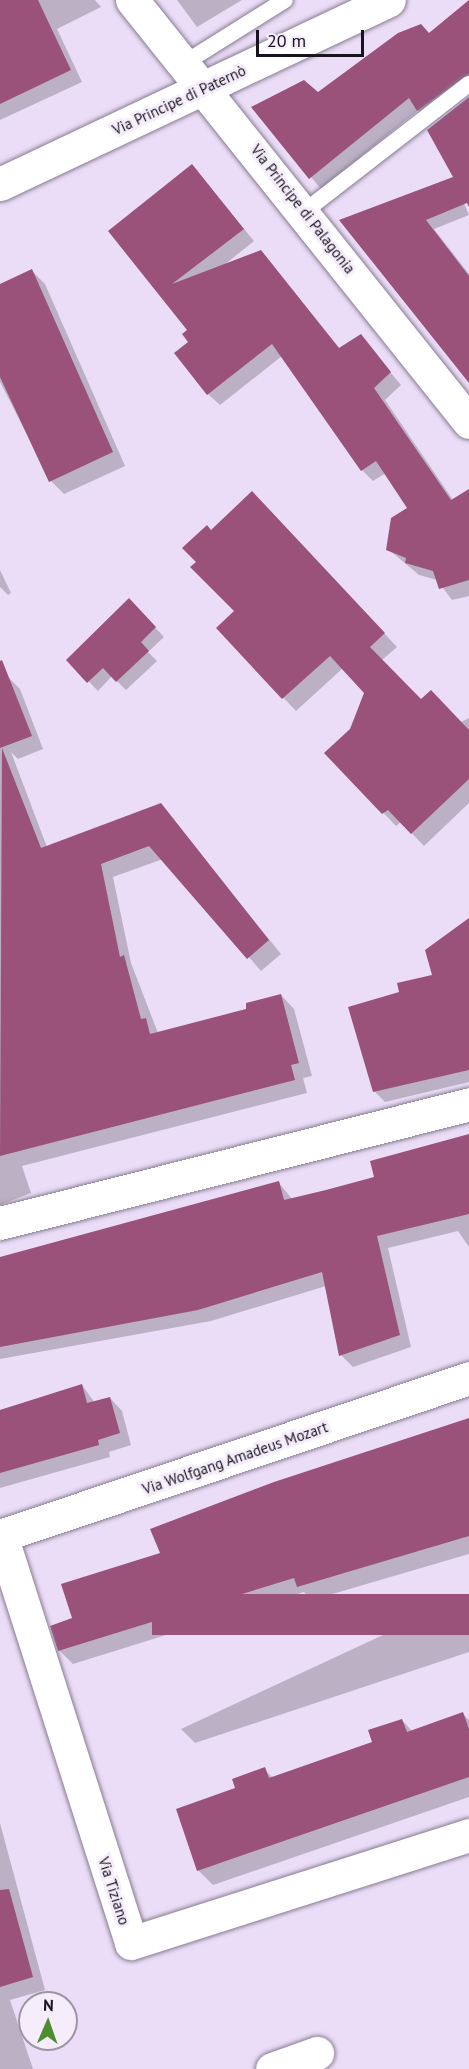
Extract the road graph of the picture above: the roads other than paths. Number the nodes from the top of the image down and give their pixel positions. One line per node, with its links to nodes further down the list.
1 (132, 0): 4 (street, Via Principe di Palagonia)
2 (285, 0): 4 (lane)
3 (389, 0): 6 (street, Via Principe di Paternò)
4 (183, 63): 6 (street, Via Principe di Palagonia)
5 (469, 84): 8 (lane)
6 (205, 88): 7 (street, Via Principe di Paternò); 8 (street, Via Principe di Palagonia)
7 (0, 184)
8 (305, 211): 9 (street, Via Principe di Palagonia)
9 (469, 422)
10 (469, 1104): 11 (street)
11 (0, 1223)
12 (469, 1378): 13 (street, Via Wolfgang Amadeus Mozart)
13 (1, 1536): 14 (street, Via Tiziano)
14 (469, 1834)
15 (317, 2054): 16 (street)
16 (272, 2069)

